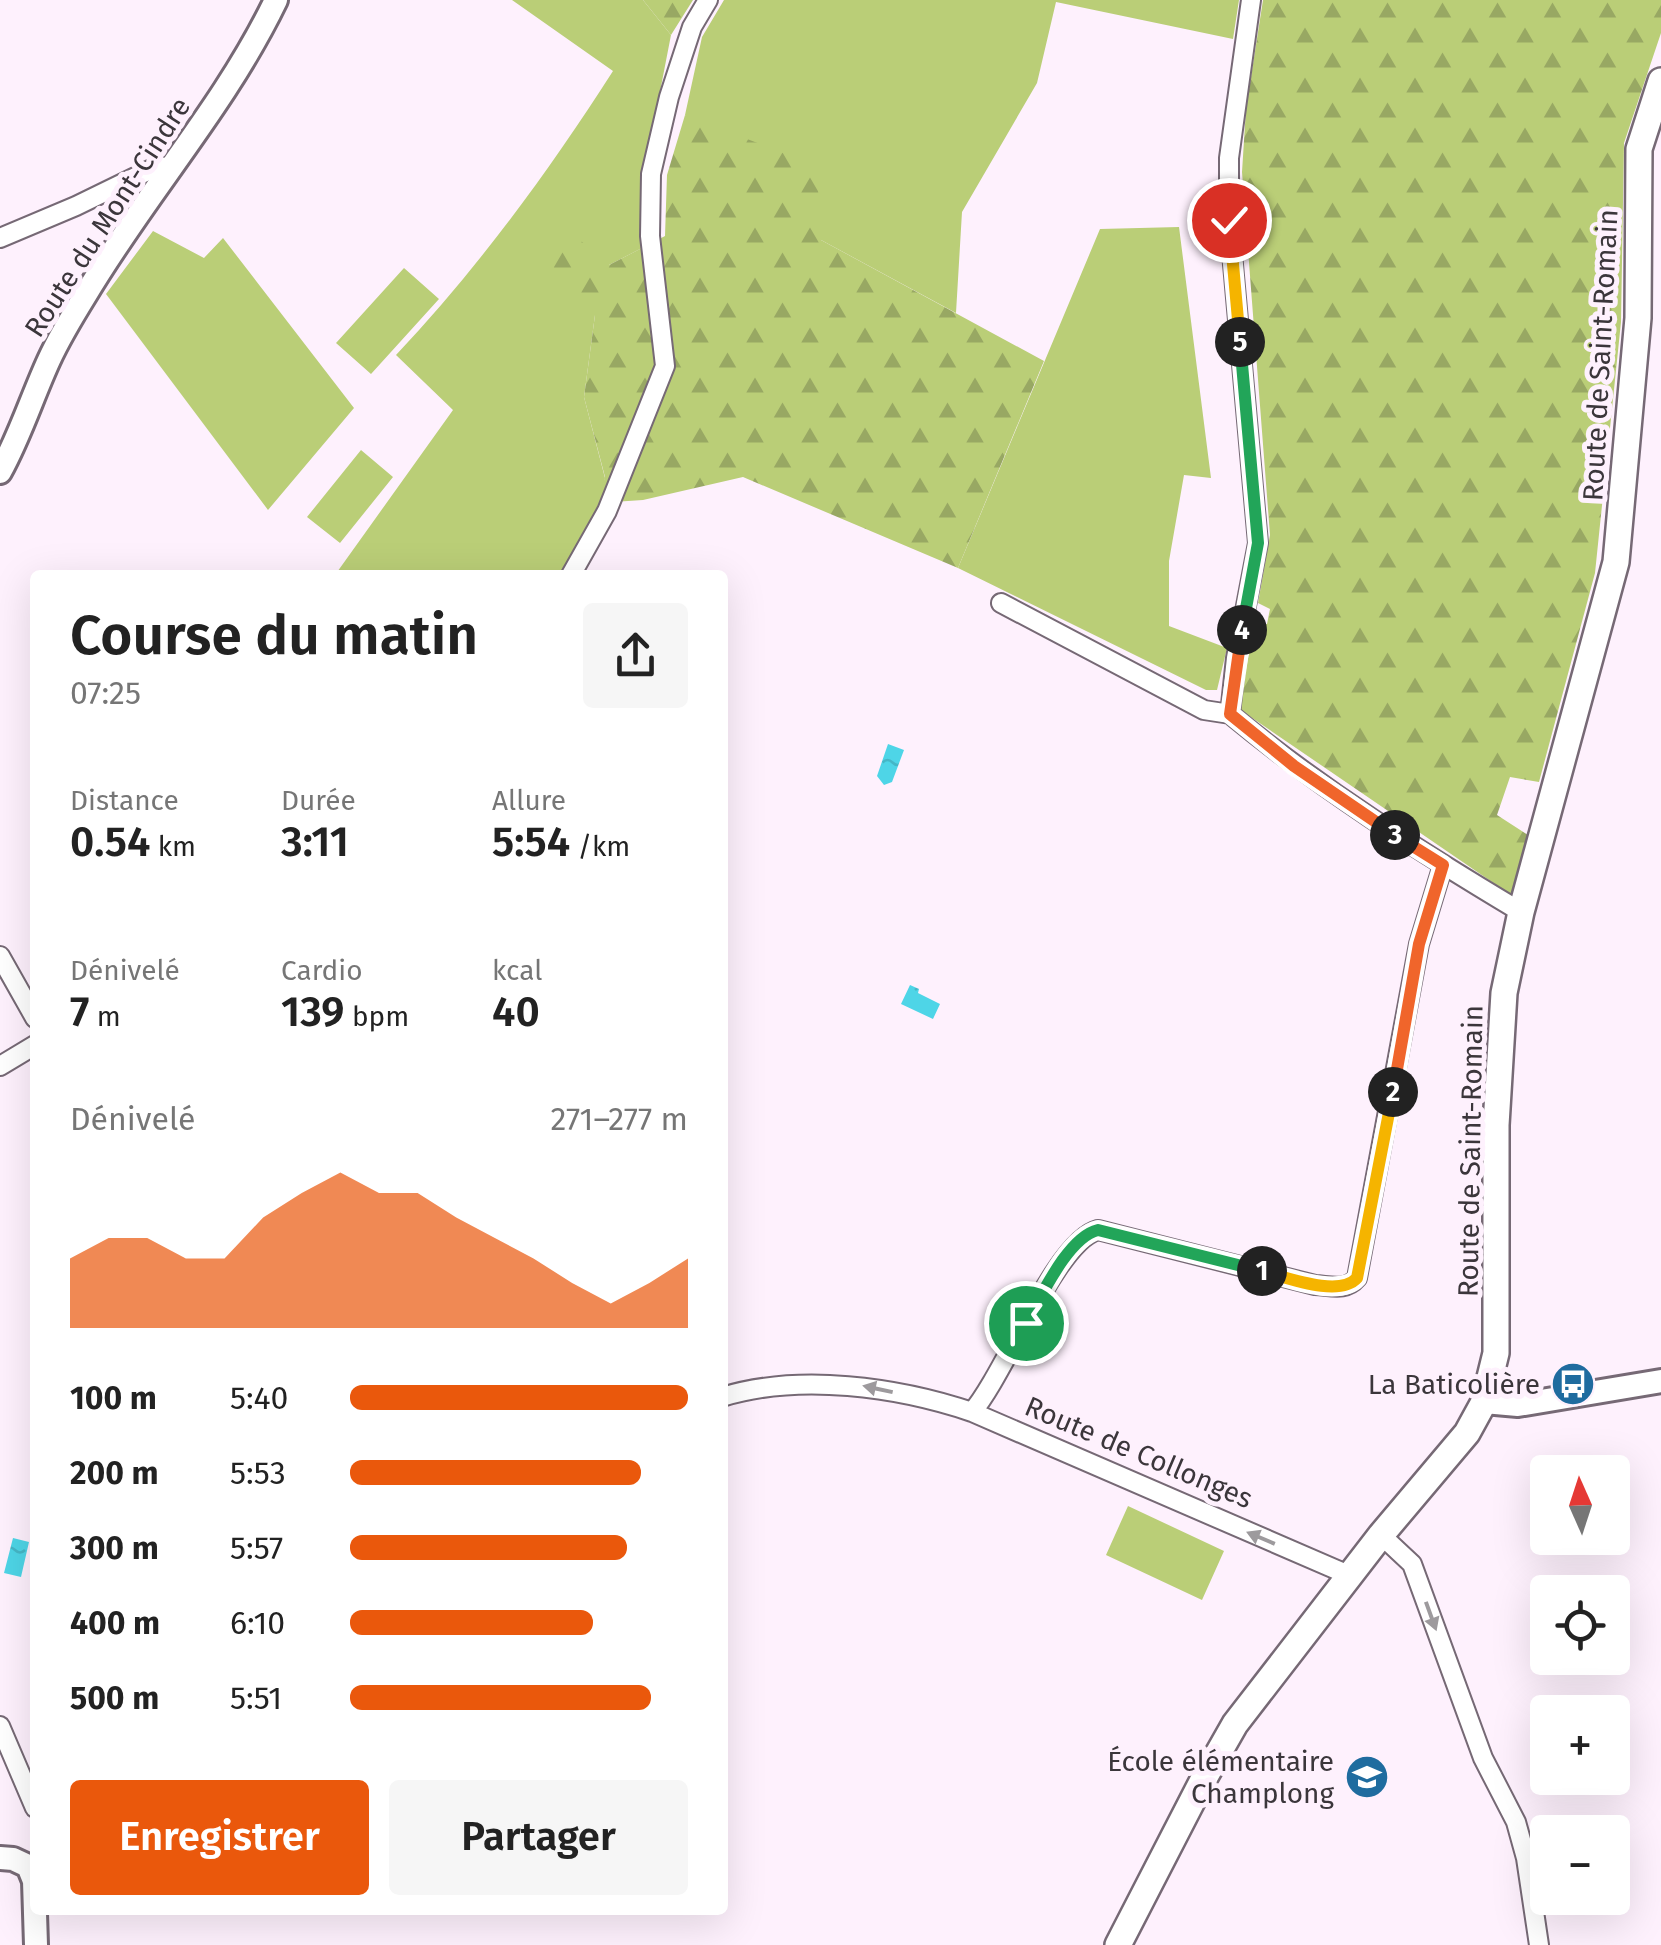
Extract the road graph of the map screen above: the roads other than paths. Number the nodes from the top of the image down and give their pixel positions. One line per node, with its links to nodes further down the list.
1 (276, 0): 5 (street, Route du Mont-Cindre)
2 (708, 0): 8 (street)
3 (1251, 0): 10 (street)
4 (1661, 82): 12 (main road, Route de Saint-Romain)
5 (172, 168): 6 (street); 7 (street, Route du Mont-Cindre)
6 (0, 238)
7 (0, 472)
8 (574, 570)
9 (1001, 603): 10 (street)
10 (1230, 714): 11 (street)
11 (1443, 865): 12 (street); 20 (street)
12 (1520, 912): 19 (main road, Route de Saint-Romain)
13 (0, 956): 14 (street)
14 (30, 1009)
15 (30, 1048): 16 (street)
16 (0, 1066)
17 (1661, 1381): 19 (street)
18 (728, 1396): 20 (street, Route de Collonges, one-way to 18)
19 (1484, 1402): 21 (main road, Route de Saint-Romain)
20 (972, 1412): 22 (street, Route de Collonges, one-way to 20)
21 (1381, 1535): 22 (main road, Route de Saint-Romain); 30 (street, one-way to 30)
22 (1350, 1576): 29 (main road, Route de Saint-Romain)
23 (0, 1726): 24 (street)
24 (30, 1796)
25 (0, 1858): 26 (street)
26 (30, 1863)
27 (35, 1915): 28 (street)
28 (36, 1945)
29 (1118, 1945)
30 (1539, 1945)

